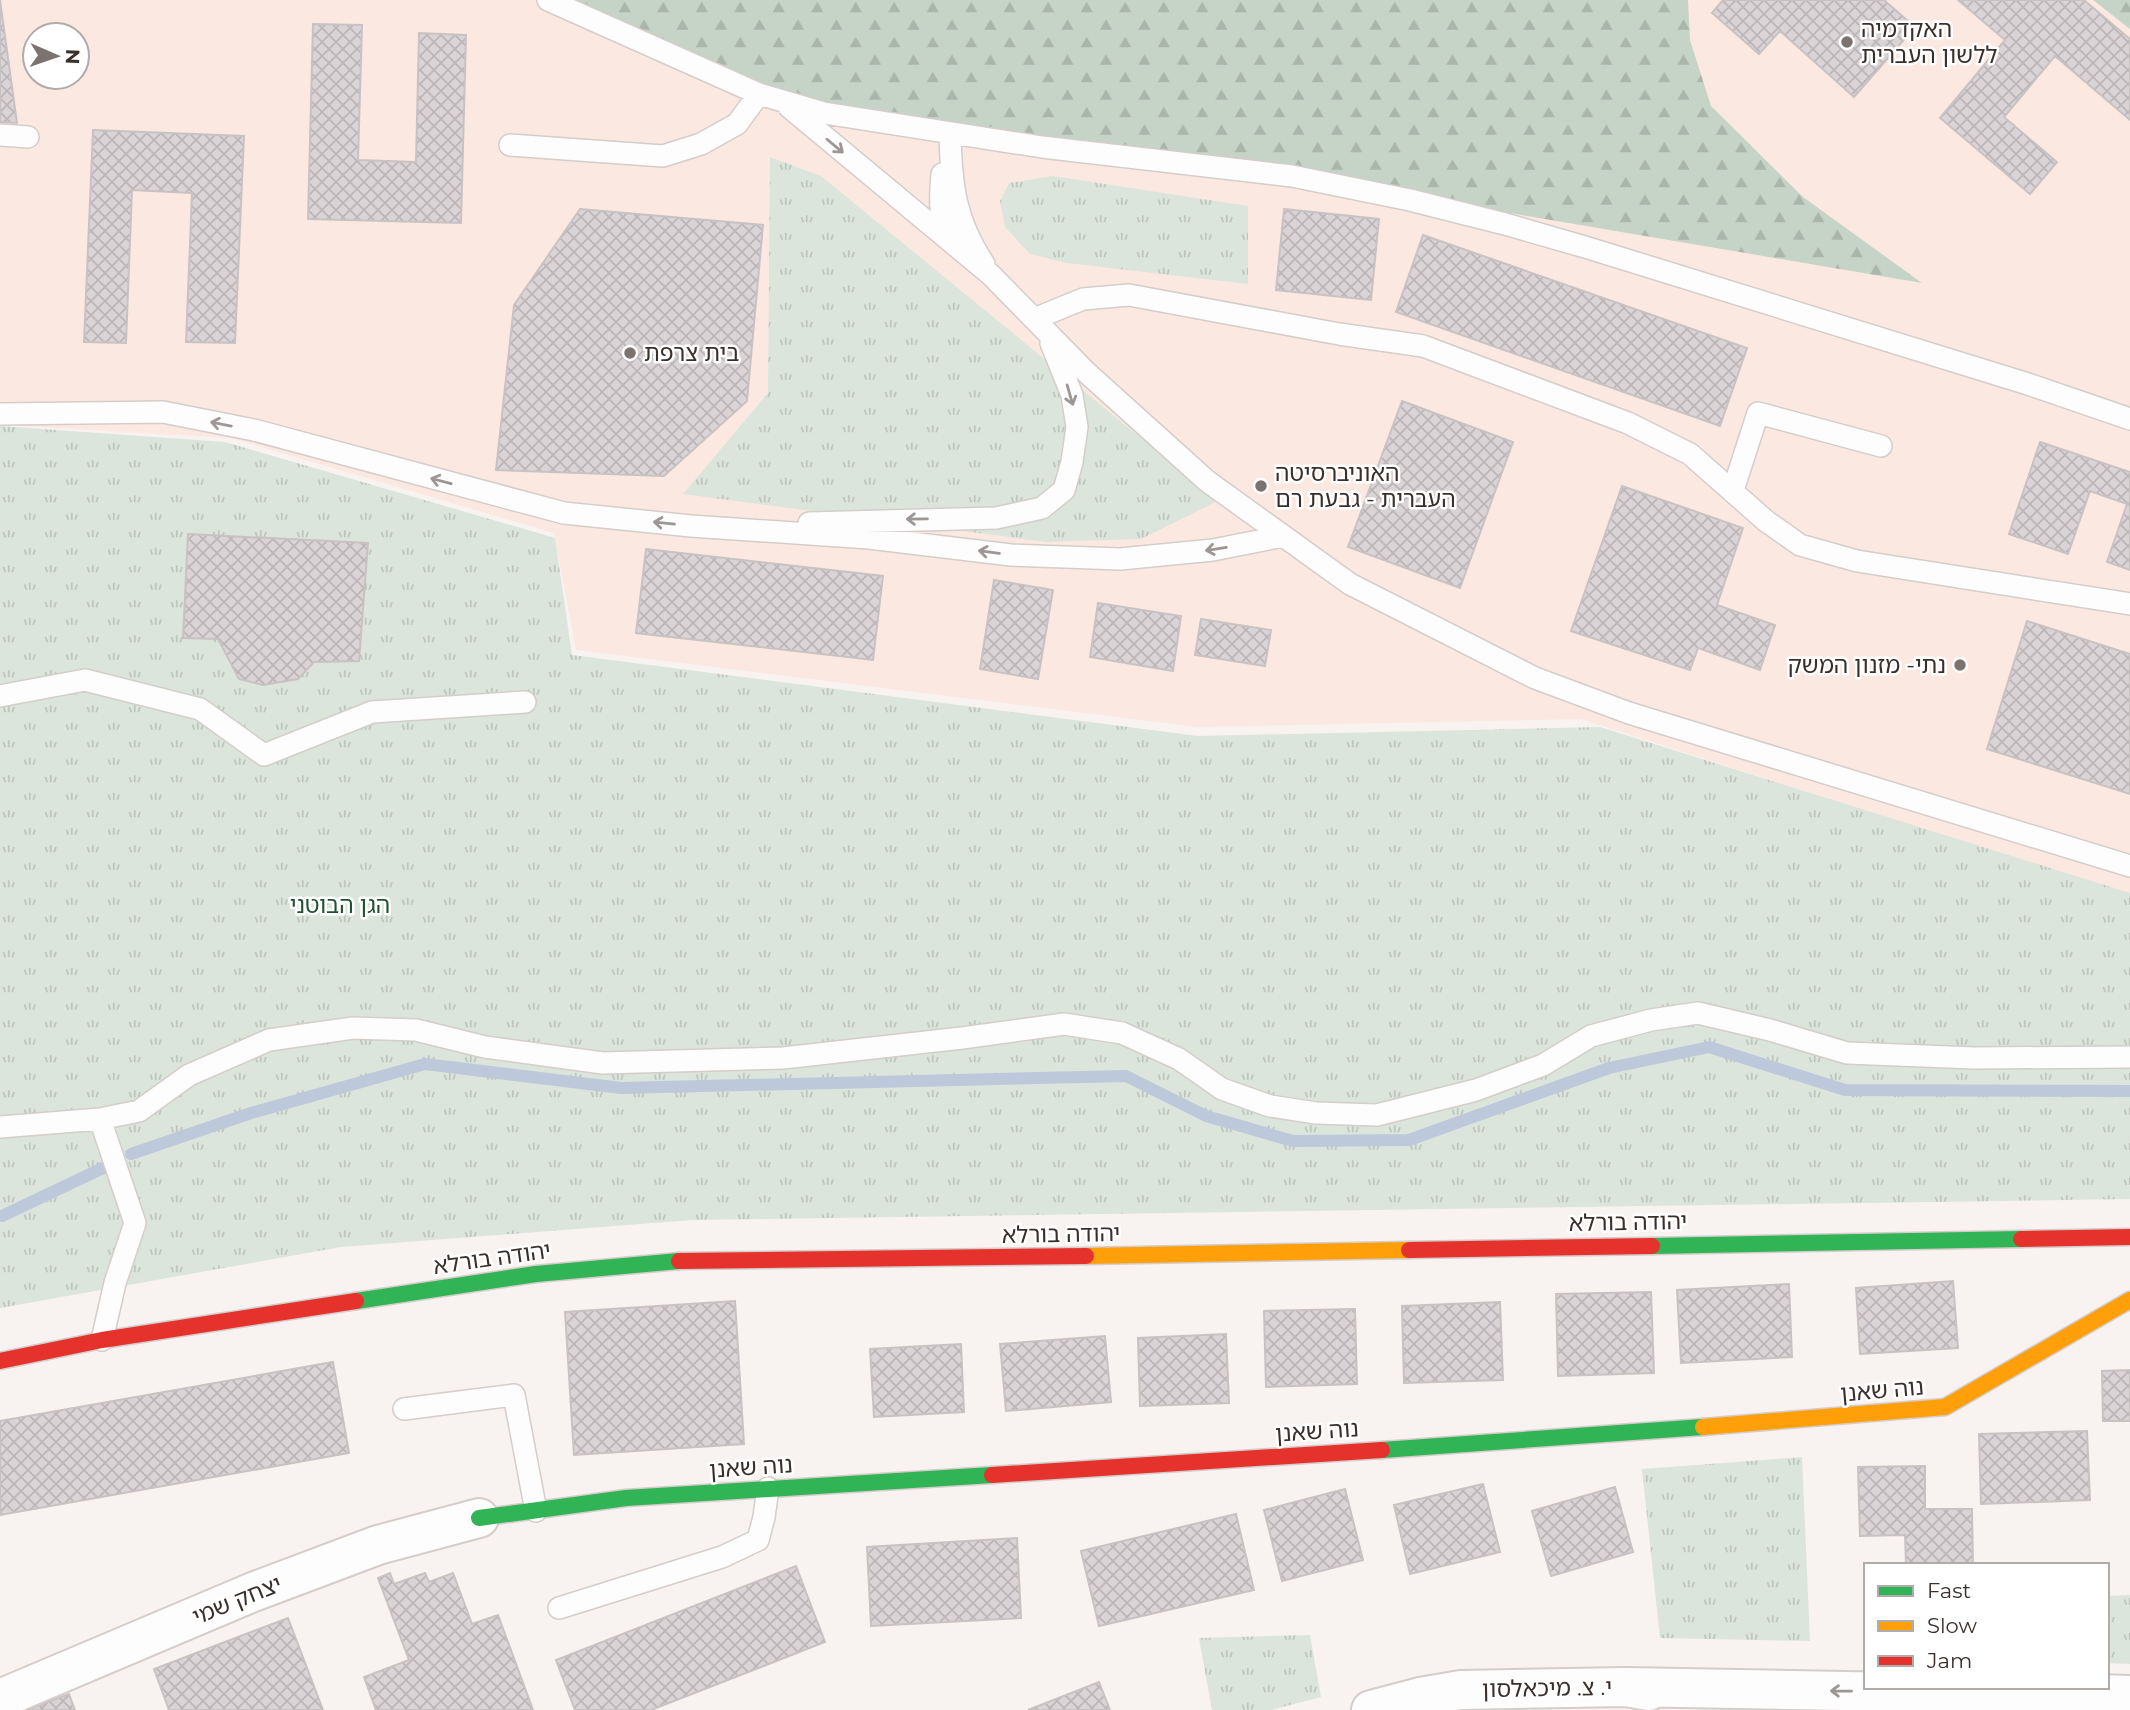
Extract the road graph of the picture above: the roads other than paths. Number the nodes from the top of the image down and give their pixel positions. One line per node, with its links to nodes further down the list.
1 (548, 0): 2 (lane)
2 (759, 94): 3 (lane); 7 (lane)
3 (783, 102): 4 (lane); 8 (lane, one-way to 8)
4 (950, 134): 8 (lane); 9 (lane); 12 (lane)
5 (0, 135): 6 (lane)
6 (28, 137)
7 (510, 145)
8 (961, 252): 9 (lane)
9 (992, 275): 10 (lane)
10 (1040, 325): 14 (lane); 15 (lane, one-way to 15); 16 (lane)
11 (0, 414): 15 (lane, one-way to 11)
12 (2130, 419)
13 (1881, 446): 14 (lane)
14 (1733, 490): 17 (lane)
15 (732, 528): 16 (lane, one-way to 15)
16 (1283, 536): 20 (lane)
17 (2130, 604)
18 (0, 696): 19 (lane)
19 (525, 702)
20 (2130, 866)
21 (2130, 1057): 22 (lane)
22 (100, 1119): 23 (lane); 26 (lane)
23 (0, 1127)
24 (2130, 1237): 26 (street, יהודה בורלא)
25 (2130, 1300): 29 (street, נוה שאנן)
26 (102, 1340): 27 (street, יהודה בורלא)
27 (0, 1361)
28 (404, 1409): 30 (lane)
29 (768, 1488): 30 (street, נוה שאנן); 32 (lane)
30 (536, 1511): 31 (street, נוה שאנן)
31 (479, 1518): 36 (street, יצחק שמי)
32 (559, 1608)
33 (1626, 1687): 34 (street, one-way to 33); 37 (street, י. צ. מיכאלסון); 38 (street, י. צ. מיכאלסון)
34 (2007, 1694): 35 (street); 39 (street)
35 (2130, 1695)
36 (0, 1699)
37 (1371, 1710)
38 (1675, 1710)
39 (1922, 1710)

